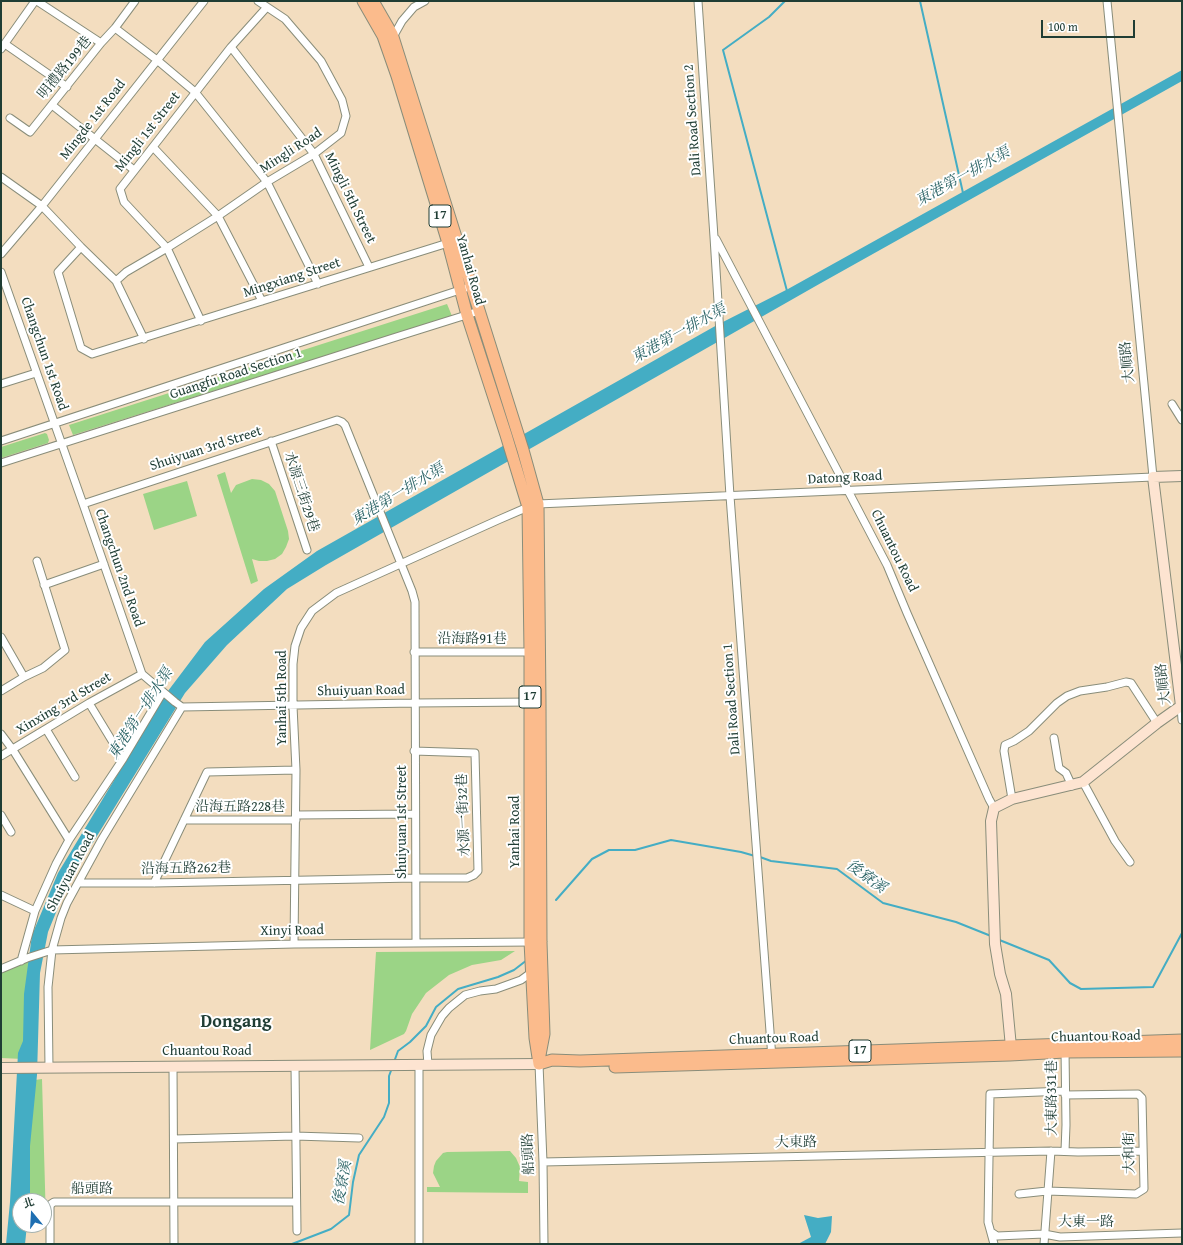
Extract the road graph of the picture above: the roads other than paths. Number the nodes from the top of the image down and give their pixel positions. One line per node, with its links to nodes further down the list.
1 (36, 1): 12 (street); 13 (street)
2 (135, 1): 10 (street, 明禮路199巷)
3 (204, 1): 15 (street, Mingde 1st Road)
4 (258, 1): 9 (street, Mingli Road)
5 (367, 1): 11 (main road, Yanhai Road / 17); 29 (main road, Yanhai Road / 17)
6 (425, 1): 11 (street)
7 (698, 1): 28 (street, Dali Road Section 2)
8 (1107, 1): 55 (street, 大順路)
9 (267, 7): 14 (street, Mingli 1st Street); 22 (street, Mingli Road)
10 (115, 28): 12 (street, 明禮路199巷); 15 (street)
11 (393, 37): 37 (main road, Yanhai Road / 17)
12 (101, 43): 16 (street, 明禮路199巷)
13 (3, 46): 16 (street)
14 (231, 47): 17 (street, Mingli 1st Street); 22 (street, Mingli 5th Street)
15 (157, 60): 17 (street); 20 (street, Mingde 1st Road)
16 (67, 87): 18 (street, 明禮路199巷)
17 (195, 92): 21 (street, Mingli 1st Street); 25 (street)
18 (52, 105): 19 (street, 明禮路199巷); 20 (street)
19 (10, 118)
20 (95, 139): 23 (street); 26 (street, Mingde 1st Road)
21 (153, 147): 23 (street, Mingli 1st Street); 27 (street)
22 (314, 154): 25 (street, Mingli Road); 33 (street, Mingli 5th Street)
23 (134, 170): 31 (street, Mingli 1st Street)
24 (1, 177): 26 (street)
25 (267, 182): 27 (street, Mingli Road); 36 (street)
26 (42, 206): 30 (street); 32 (street, Mingde 1st Road)
27 (218, 216): 31 (street, Mingli Road); 39 (street)
28 (714, 237): 56 (street, Chuantou Road); 57 (street, Dali Road Section 1)
29 (448, 243): 33 (street, Mingxiang Street); 38 (main road, Yanhai Road / 17)
30 (81, 247): 35 (street); 43 (street, Mingxiang Street)
31 (168, 248): 35 (street, Mingli Road); 42 (street, Mingli 1st Street)
32 (1, 254)
33 (369, 267): 36 (street, Mingxiang Street)
34 (1, 272): 44 (street, Changchun 1st Road)
35 (116, 281): 43 (street)
36 (318, 284): 39 (street, Mingxiang Street)
37 (472, 286): 38 (street, Guangfu Road Section 1); 40 (main road, Yanhai Road / 17)
38 (460, 290): 41 (main road, Yanhai Road / 17); 49 (street, Guangfu Road Section 1)
39 (262, 301): 42 (street, Mingxiang Street)
40 (479, 311): 41 (street, Guangfu Road Section 1); 59 (main road, Yanhai Road / 17)
41 (468, 315): 52 (street, Guangfu Road Section 1); 59 (main road, Yanhai Road / 17)
42 (201, 321): 43 (street, Mingxiang Street)
43 (144, 339)
44 (36, 373): 45 (street); 49 (street, Changchun 1st Road)
45 (1, 384)
46 (1172, 404): 48 (street)
47 (337, 420): 51 (street, Shuiyuan 3rd Street); 63 (street, Shuiyuan 1st Street)
48 (1182, 420)
49 (55, 424): 50 (street, Guangfu Road Section 1); 52 (street, Changchun 1st Road)
50 (1, 441)
51 (271, 441): 58 (street, Shuiyuan 3rd Street); 60 (street, 水源三街29巷)
52 (62, 444): 53 (street, Guangfu Road Section 1); 58 (street, Changchun 2nd Road)
53 (1, 463)
54 (1182, 476): 55 (street)
55 (1153, 477): 56 (street, Datong Road); 76 (street, 大順路)
56 (847, 491): 57 (street, Datong Road); 92 (street, Chuantou Road)
57 (730, 496): 59 (street, Datong Road); 117 (street, Dali Road Section 1)
58 (83, 504): 62 (street, Changchun 2nd Road)
59 (533, 506): 63 (street, Yanhai 5th Road); 67 (main road, Yanhai Road / 17); 72 (main road, Yanhai Road / 17)
60 (307, 550)
61 (36, 561): 64 (street)
62 (104, 564): 64 (street); 68 (street, Changchun 2nd Road)
63 (401, 564): 66 (street, Shuiyuan 1st Street); 75 (street, Yanhai 5th Road)
64 (44, 585): 69 (street)
65 (1, 637): 69 (street)
66 (414, 652): 67 (street, 沿海路91巷); 74 (street, Shuiyuan 1st Street)
67 (530, 652): 72 (main road, Yanhai Road / 17)
68 (142, 674): 71 (street); 73 (street, Xinxing 3rd Street)
69 (24, 677): 70 (street)
70 (1, 691)
71 (164, 692): 77 (street); 86 (street, Shuiyuan Road)
72 (535, 702): 74 (street, Shuiyuan Road); 107 (main road, Yanhai Road / 17); 107 (main road, Yanhai Road / 17)
73 (89, 703): 80 (street, Xinxing 3rd Street); 86 (street)
74 (414, 703): 75 (street, Shuiyuan Road); 84 (street, Shuiyuan 1st Street)
75 (293, 706): 77 (street, Shuiyuan Road); 87 (street, Yanhai 5th Road)
76 (1181, 706): 78 (street, 大順路); 79 (street)
77 (182, 707): 102 (street, Shuiyuan Road)
78 (1182, 720)
79 (1157, 723): 89 (street); 91 (street)
80 (46, 729): 83 (street, Xinxing 3rd Street); 88 (street)
81 (1, 734): 83 (street)
82 (1054, 738): 90 (street)
83 (13, 750): 85 (street, Xinxing 3rd Street); 98 (street)
84 (414, 751): 93 (street, Shuiyuan 1st Street); 100 (street, 水源一街32巷)
85 (1, 756)
86 (123, 759): 98 (street, Shuiyuan Road)
87 (296, 770): 95 (street, Yanhai 5th Road); 96 (street)
88 (76, 777)
89 (1083, 782): 90 (street); 99 (street)
90 (1072, 786): 91 (street)
91 (1012, 799): 92 (street)
92 (994, 808): 115 (street)
93 (415, 814): 95 (street, 沿海五路228巷); 100 (street, Shuiyuan 1st Street)
94 (1, 815): 97 (street)
95 (296, 817): 96 (street, 沿海五路228巷); 101 (street, Yanhai 5th Road)
96 (184, 820): 103 (street)
97 (11, 832)
98 (69, 840): 105 (street, Shuiyuan Road)
99 (1130, 862)
100 (415, 878): 101 (street, 沿海五路262巷); 106 (street, Shuiyuan 1st Street)
101 (295, 880): 103 (street, 沿海五路262巷); 108 (street, Yanhai 5th Road)
102 (78, 882): 103 (street, 沿海五路262巷); 109 (street, Shuiyuan Road)
103 (154, 883)
104 (1, 895): 105 (street)
105 (35, 911): 110 (street, Shuiyuan Road)
106 (416, 942): 107 (street, Xinyi Road); 108 (street, Xinyi Road)
107 (535, 942): 112 (main road, Yanhai Road / 17); 118 (main road, Yanhai Road / 17)
108 (294, 944): 109 (street, Xinyi Road)
109 (52, 950): 110 (street, Xinyi Road); 123 (street, Shuiyuan Road)
110 (24, 959): 111 (street)
111 (1, 969)
112 (532, 972): 118 (main road, Yanhai Road / 17); 119 (street)
113 (1182, 1040): 114 (main road, Chuantou Road / 17)
114 (1065, 1048): 115 (main road, Chuantou Road / 17); 116 (main road, Chuantou Road / 17); 124 (street, 大東路331巷)
115 (1011, 1051): 117 (main road, Chuantou Road / 17)
116 (1182, 1052)
117 (772, 1058): 118 (main road, Chuantou Road / 17)
118 (539, 1064): 119 (street, Chuantou Road); 132 (street, 船頭路)
119 (423, 1065): 121 (street, Chuantou Road); 143 (street)
120 (173, 1066): 121 (street, Chuantou Road); 123 (street, Chuantou Road); 127 (street)
121 (295, 1066): 125 (street)
122 (4, 1068): 123 (street, Chuantou Road)
123 (50, 1068)
124 (1065, 1093): 128 (street, 大和街); 130 (street, 大東路331巷); 131 (street, 大和街)
125 (295, 1136): 126 (street); 127 (street); 136 (street)
126 (359, 1138)
127 (174, 1139): 135 (street)
128 (1143, 1150): 130 (street, 大東路); 133 (street, 大和街)
129 (1051, 1151): 130 (street, 大東路); 131 (street, 大東路); 133 (street)
130 (1065, 1151)
131 (989, 1152): 132 (street, 大東路); 138 (street)
132 (543, 1162): 144 (street, 船頭路)
133 (1048, 1191): 134 (street); 140 (street)
134 (1019, 1194)
135 (173, 1202): 136 (street, 船頭路); 141 (street, 船頭路); 142 (street)
136 (296, 1202): 137 (street)
137 (297, 1231)
138 (991, 1232): 140 (street, 大東一路); 145 (street)
139 (1182, 1233): 140 (street, 大東一路)
140 (1044, 1234): 146 (street)
141 (50, 1244)
142 (174, 1244)
143 (419, 1244)
144 (544, 1244)
145 (994, 1244)
146 (1044, 1244)

